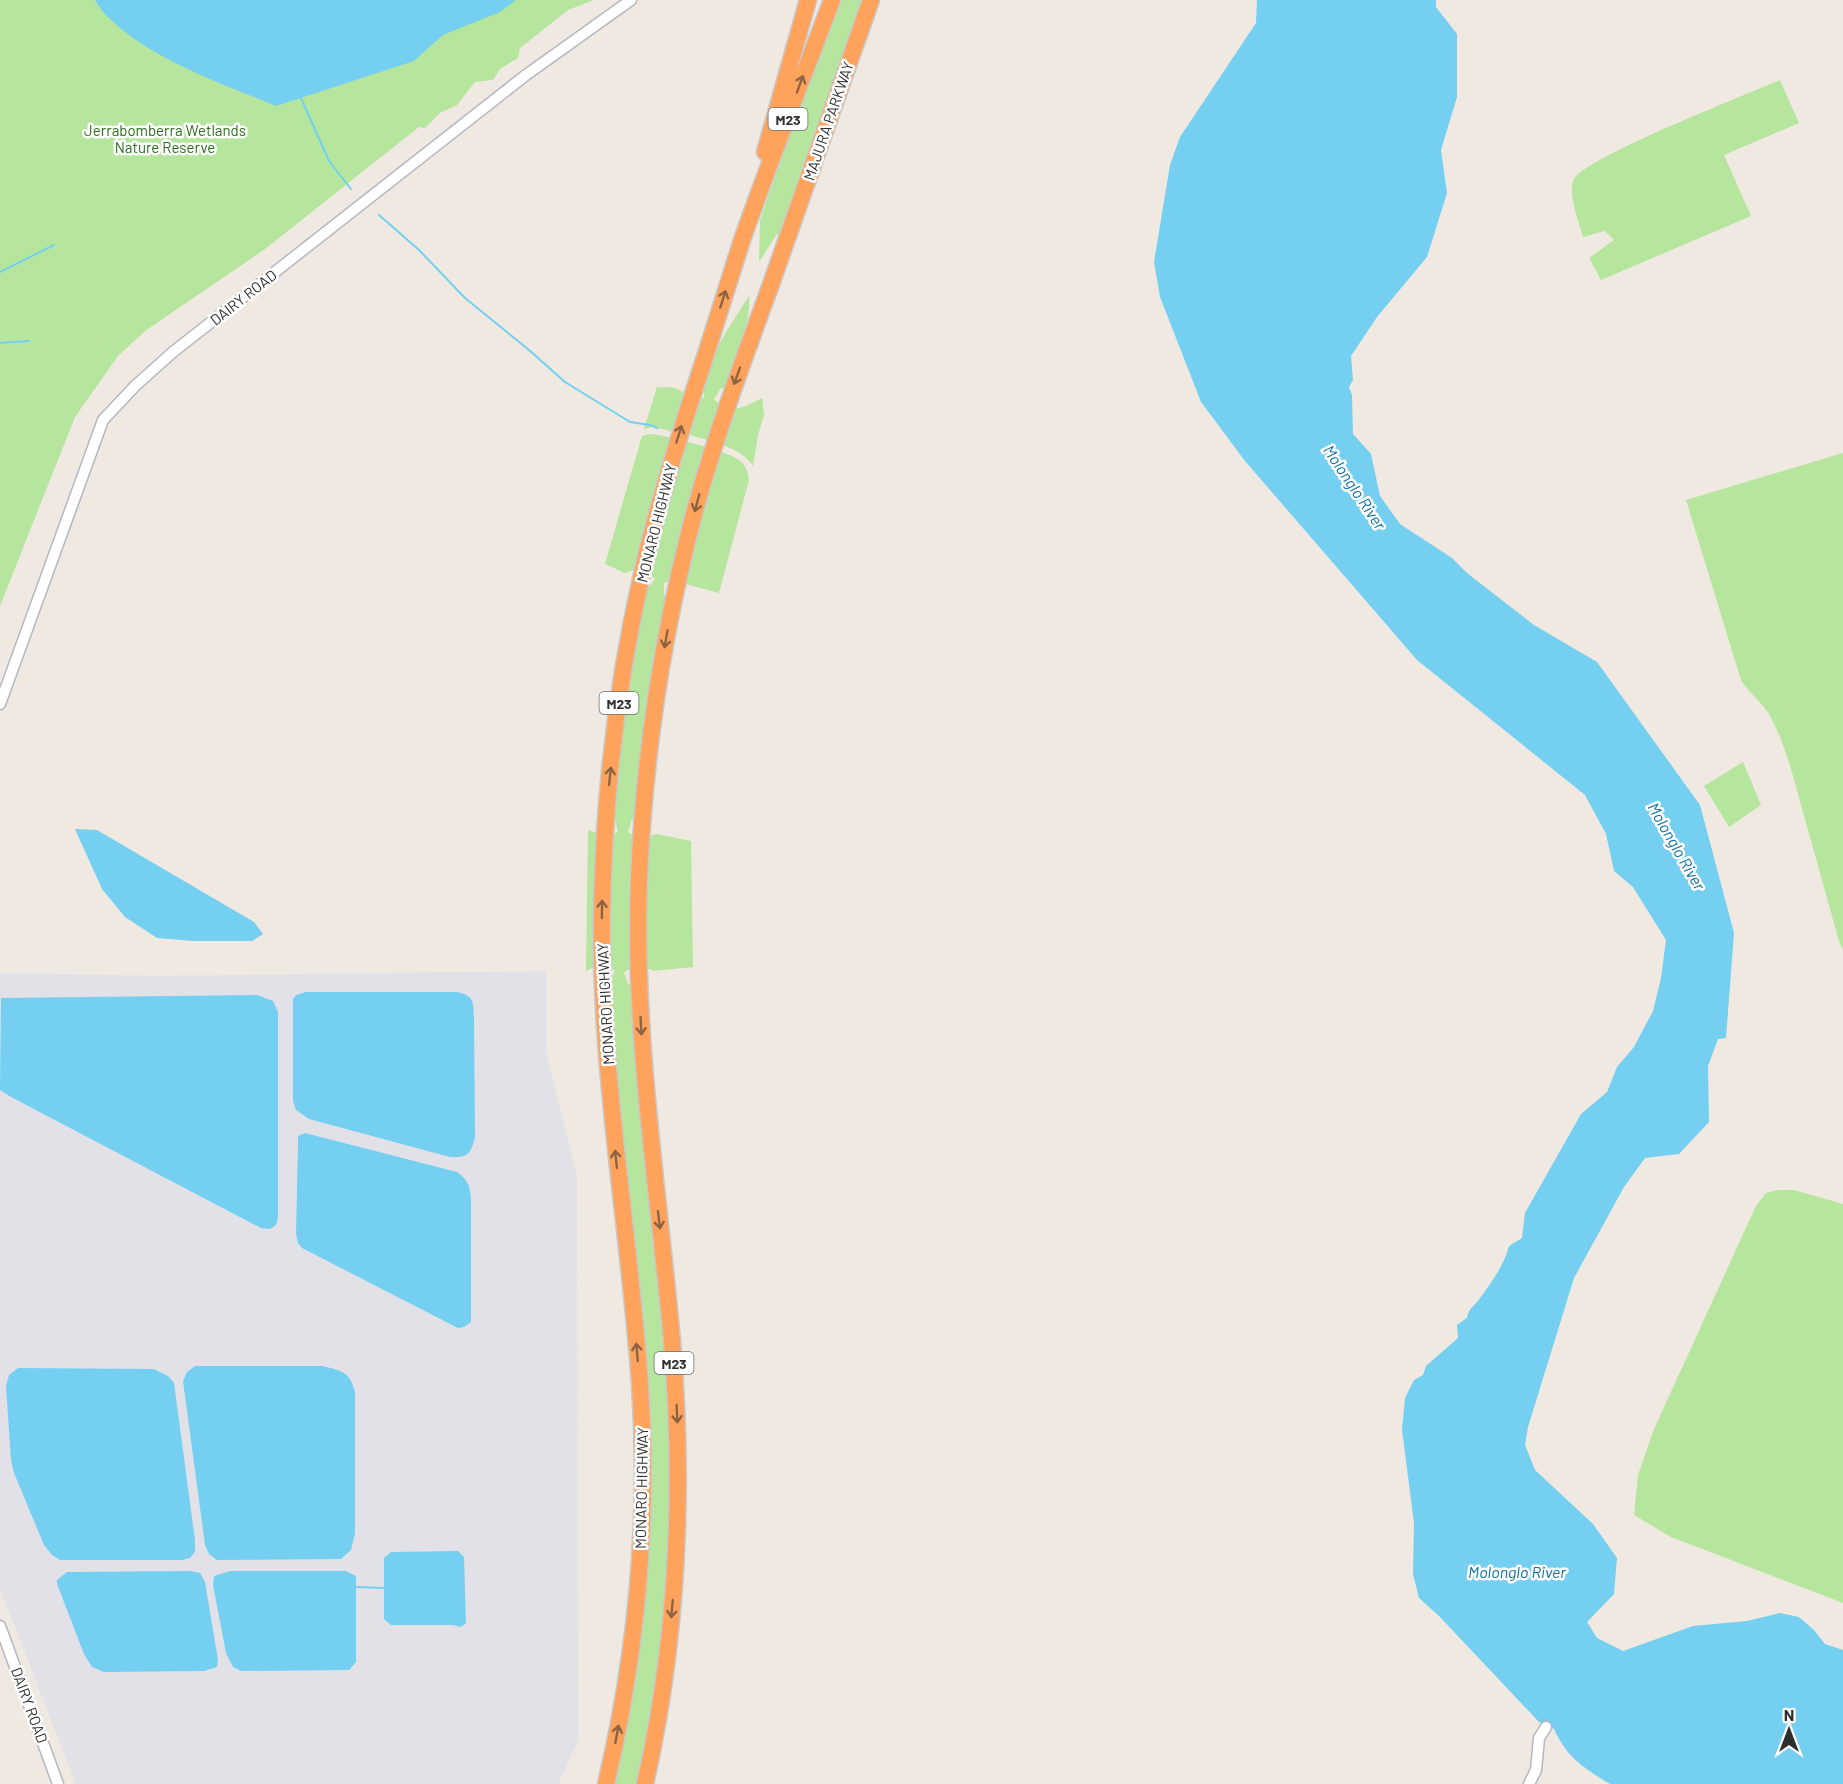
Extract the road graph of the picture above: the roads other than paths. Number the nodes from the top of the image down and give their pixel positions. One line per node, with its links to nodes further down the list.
1 (630, 0): 8 (street, DAIRY ROAD)
2 (808, 0): 6 (highway)
3 (832, 0): 6 (highway, M23, one-way to 3)
4 (871, 0): 7 (highway, MAJURA PARKWAY / M23)
5 (882, 0): 7 (highway)
6 (743, 237): 12 (highway, MONARO HIGHWAY / M23, one-way to 6)
7 (786, 243): 13 (highway, M23, one-way to 13)
8 (0, 704)
9 (0, 1626): 11 (street, DAIRY ROAD)
10 (1546, 1726): 14 (street)
11 (58, 1784)
12 (606, 1784)
13 (645, 1784)
14 (1529, 1784)

